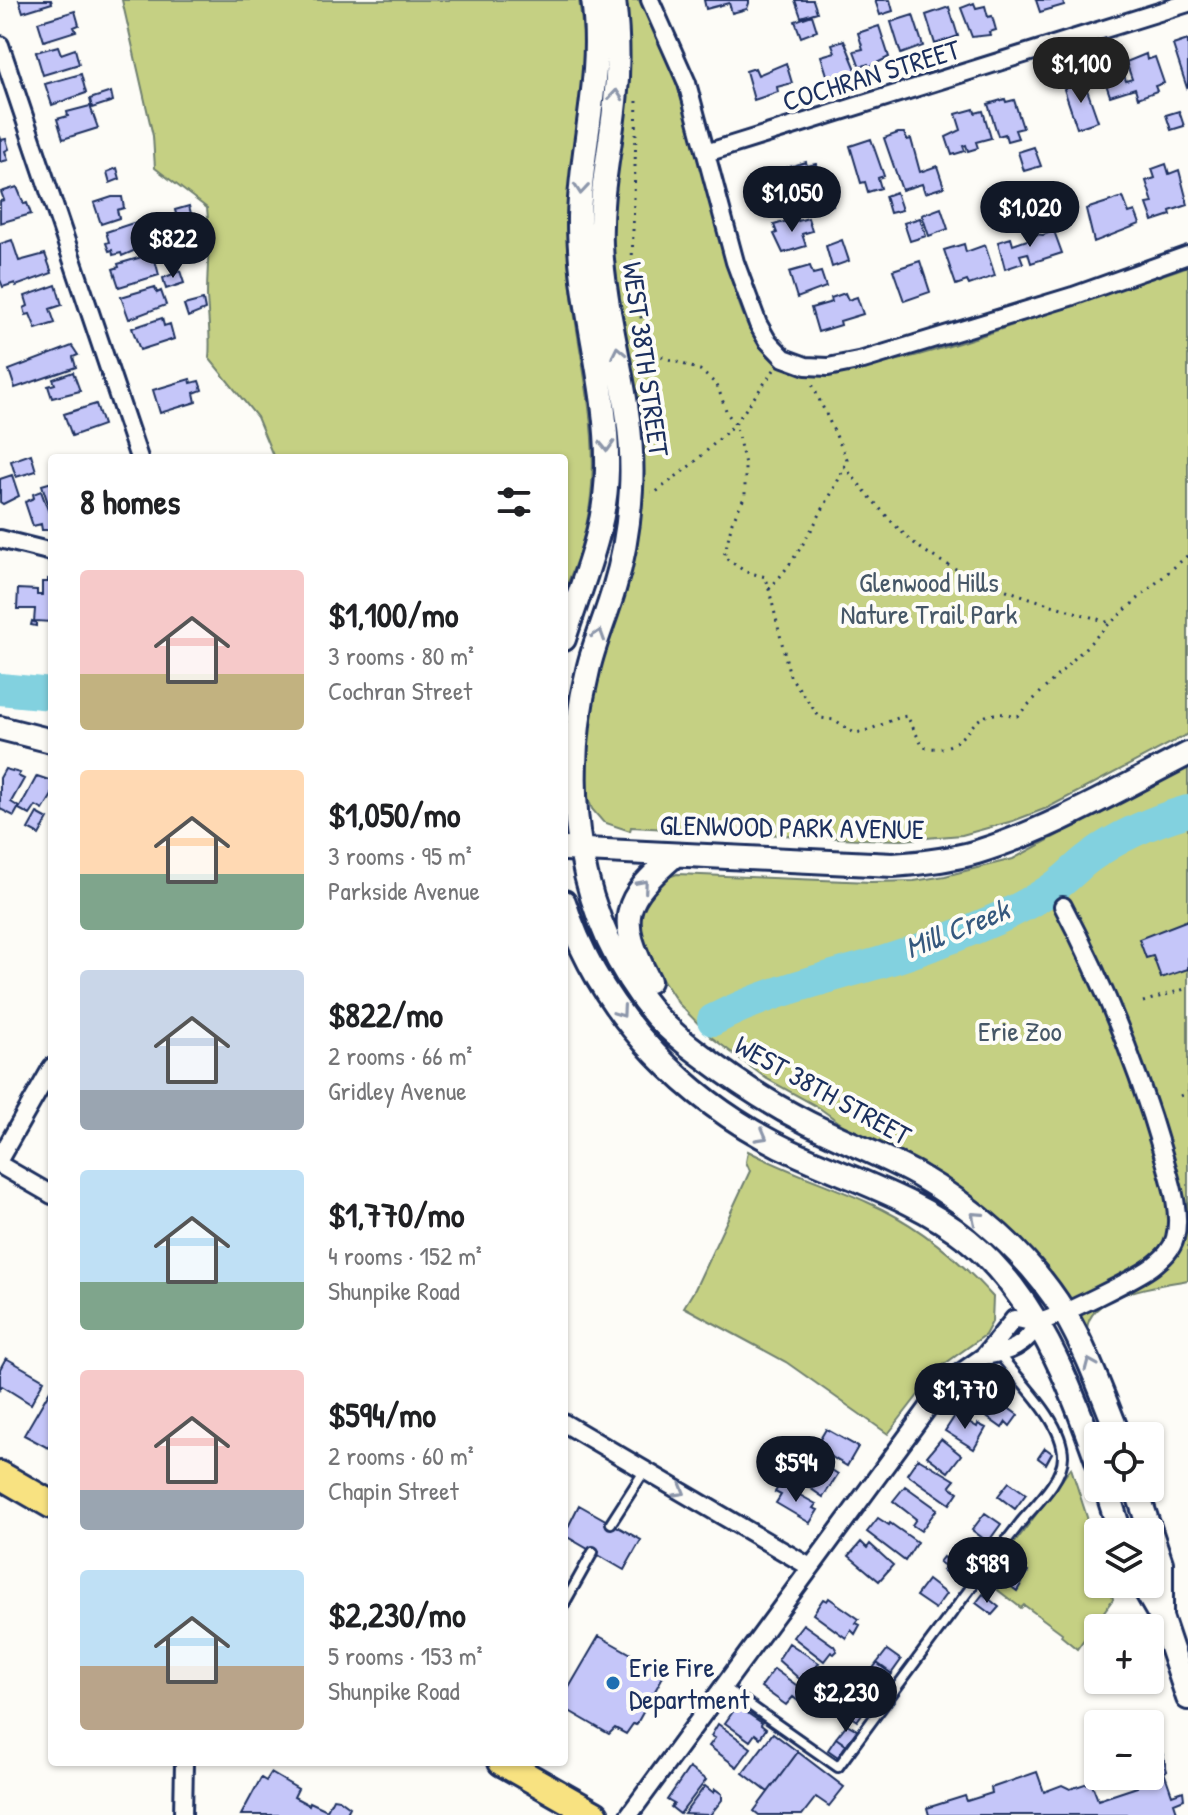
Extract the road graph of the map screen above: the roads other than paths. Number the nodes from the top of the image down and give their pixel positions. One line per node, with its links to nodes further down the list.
1 (593, 0): 11 (main road, WEST 38TH STREET, one-way to 11)
2 (614, 0): 15 (main road, WEST 38TH STREET, one-way to 2)
3 (650, 0): 6 (street)
4 (1188, 3): 6 (street, COCHRAN STREET)
5 (0, 45): 8 (street)
6 (706, 153): 7 (street)
7 (1188, 255)
8 (138, 454)
9 (0, 539): 10 (street)
10 (48, 551)
11 (568, 627)
12 (0, 728): 13 (main road)
13 (48, 740)
14 (1188, 754): 16 (main road, GLENWOOD PARK AVENUE)
15 (572, 850): 16 (main road, GLENWOOD PARK AVENUE); 19 (main road, WEST 38TH STREET)
16 (675, 855): 19 (main road, one-way to 16)
17 (1063, 906): 24 (street)
18 (568, 912): 25 (main road, one-way to 25)
19 (700, 1054): 24 (main road, WEST 38TH STREET, one-way to 19)
20 (48, 1074): 21 (street)
21 (0, 1158)
22 (0, 1165): 23 (street)
23 (48, 1193)
24 (1063, 1311): 25 (street); 27 (main road, WEST 38TH STREET, one-way to 24)
25 (1037, 1322): 26 (street); 29 (main road)
26 (991, 1355): 36 (street); 40 (lane)
27 (1114, 1422)
28 (568, 1425): 30 (street)
29 (1084, 1426)
30 (645, 1470): 34 (lane); 36 (street, one-way to 36)
31 (0, 1475): 33 (main road)
32 (1141, 1502): 38 (main road)
33 (48, 1503)
34 (611, 1523)
35 (593, 1552): 37 (lane)
36 (810, 1567): 40 (street)
37 (568, 1597)
38 (1161, 1614)
39 (1164, 1626): 41 (main road)
40 (723, 1686): 46 (street)
41 (1188, 1698)
42 (184, 1766): 44 (street)
43 (509, 1766): 45 (main road)
44 (183, 1815)
45 (595, 1815)
46 (629, 1815)

